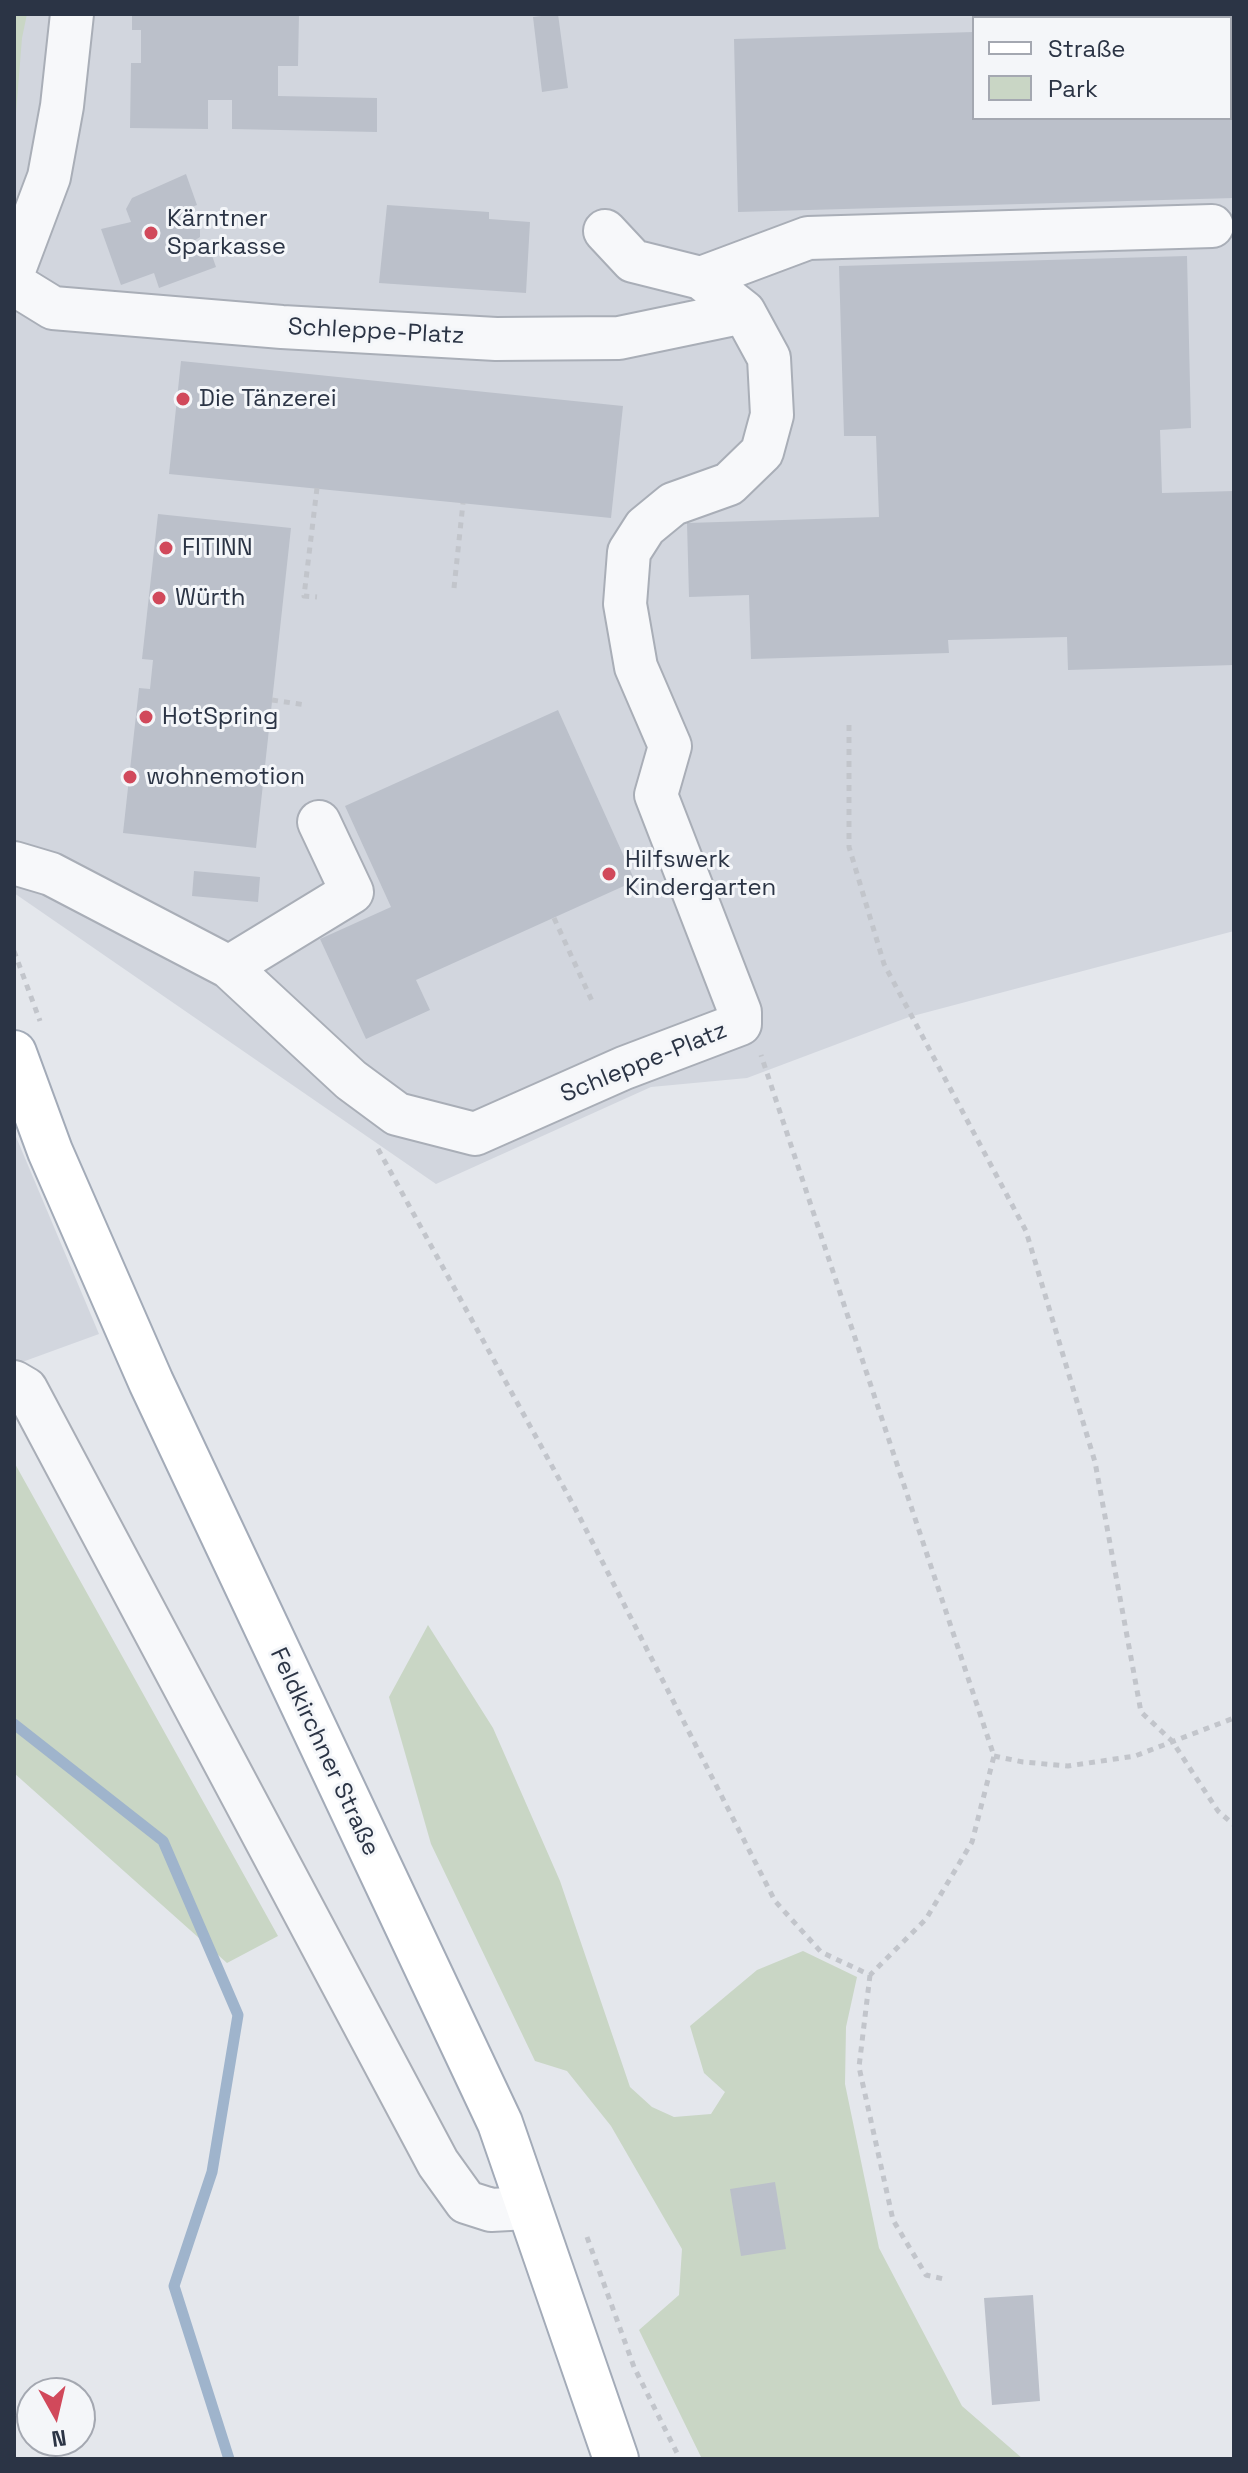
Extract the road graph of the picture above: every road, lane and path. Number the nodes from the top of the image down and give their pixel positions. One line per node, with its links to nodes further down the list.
1 (72, 14): 4 (lane)
2 (1212, 226): 5 (lane)
3 (605, 231): 5 (lane, Schleppe-Platz)
4 (14, 270)
5 (701, 278): 7 (lane, Schleppe-Platz)
6 (14, 284): 7 (lane, Schleppe-Platz)
7 (744, 312): 22 (lane, Schleppe-Platz)
8 (317, 488): 11 (path)
9 (463, 503): 10 (path)
10 (454, 588)
11 (317, 597)
12 (272, 700): 13 (path)
13 (306, 705)
14 (849, 725): 25 (path)
15 (319, 822): 18 (lane)
16 (14, 863): 18 (lane, Schleppe-Platz)
17 (554, 918): 19 (path)
18 (229, 967): 22 (lane, Schleppe-Platz)
19 (592, 1001)
20 (759, 1050): 26 (path)
21 (14, 1053): 29 (main road, Feldkirchner Straße)
22 (351, 1080): 28 (path)
23 (14, 1382): 29 (lane)
24 (1234, 1718): 25 (path)
25 (1172, 1741): 26 (path); 27 (path)
26 (994, 1756): 28 (path)
27 (1234, 1825)
28 (870, 1975): 30 (path)
29 (528, 2208): 31 (main road, Feldkirchner Straße)
30 (944, 2279)
31 (616, 2459)

